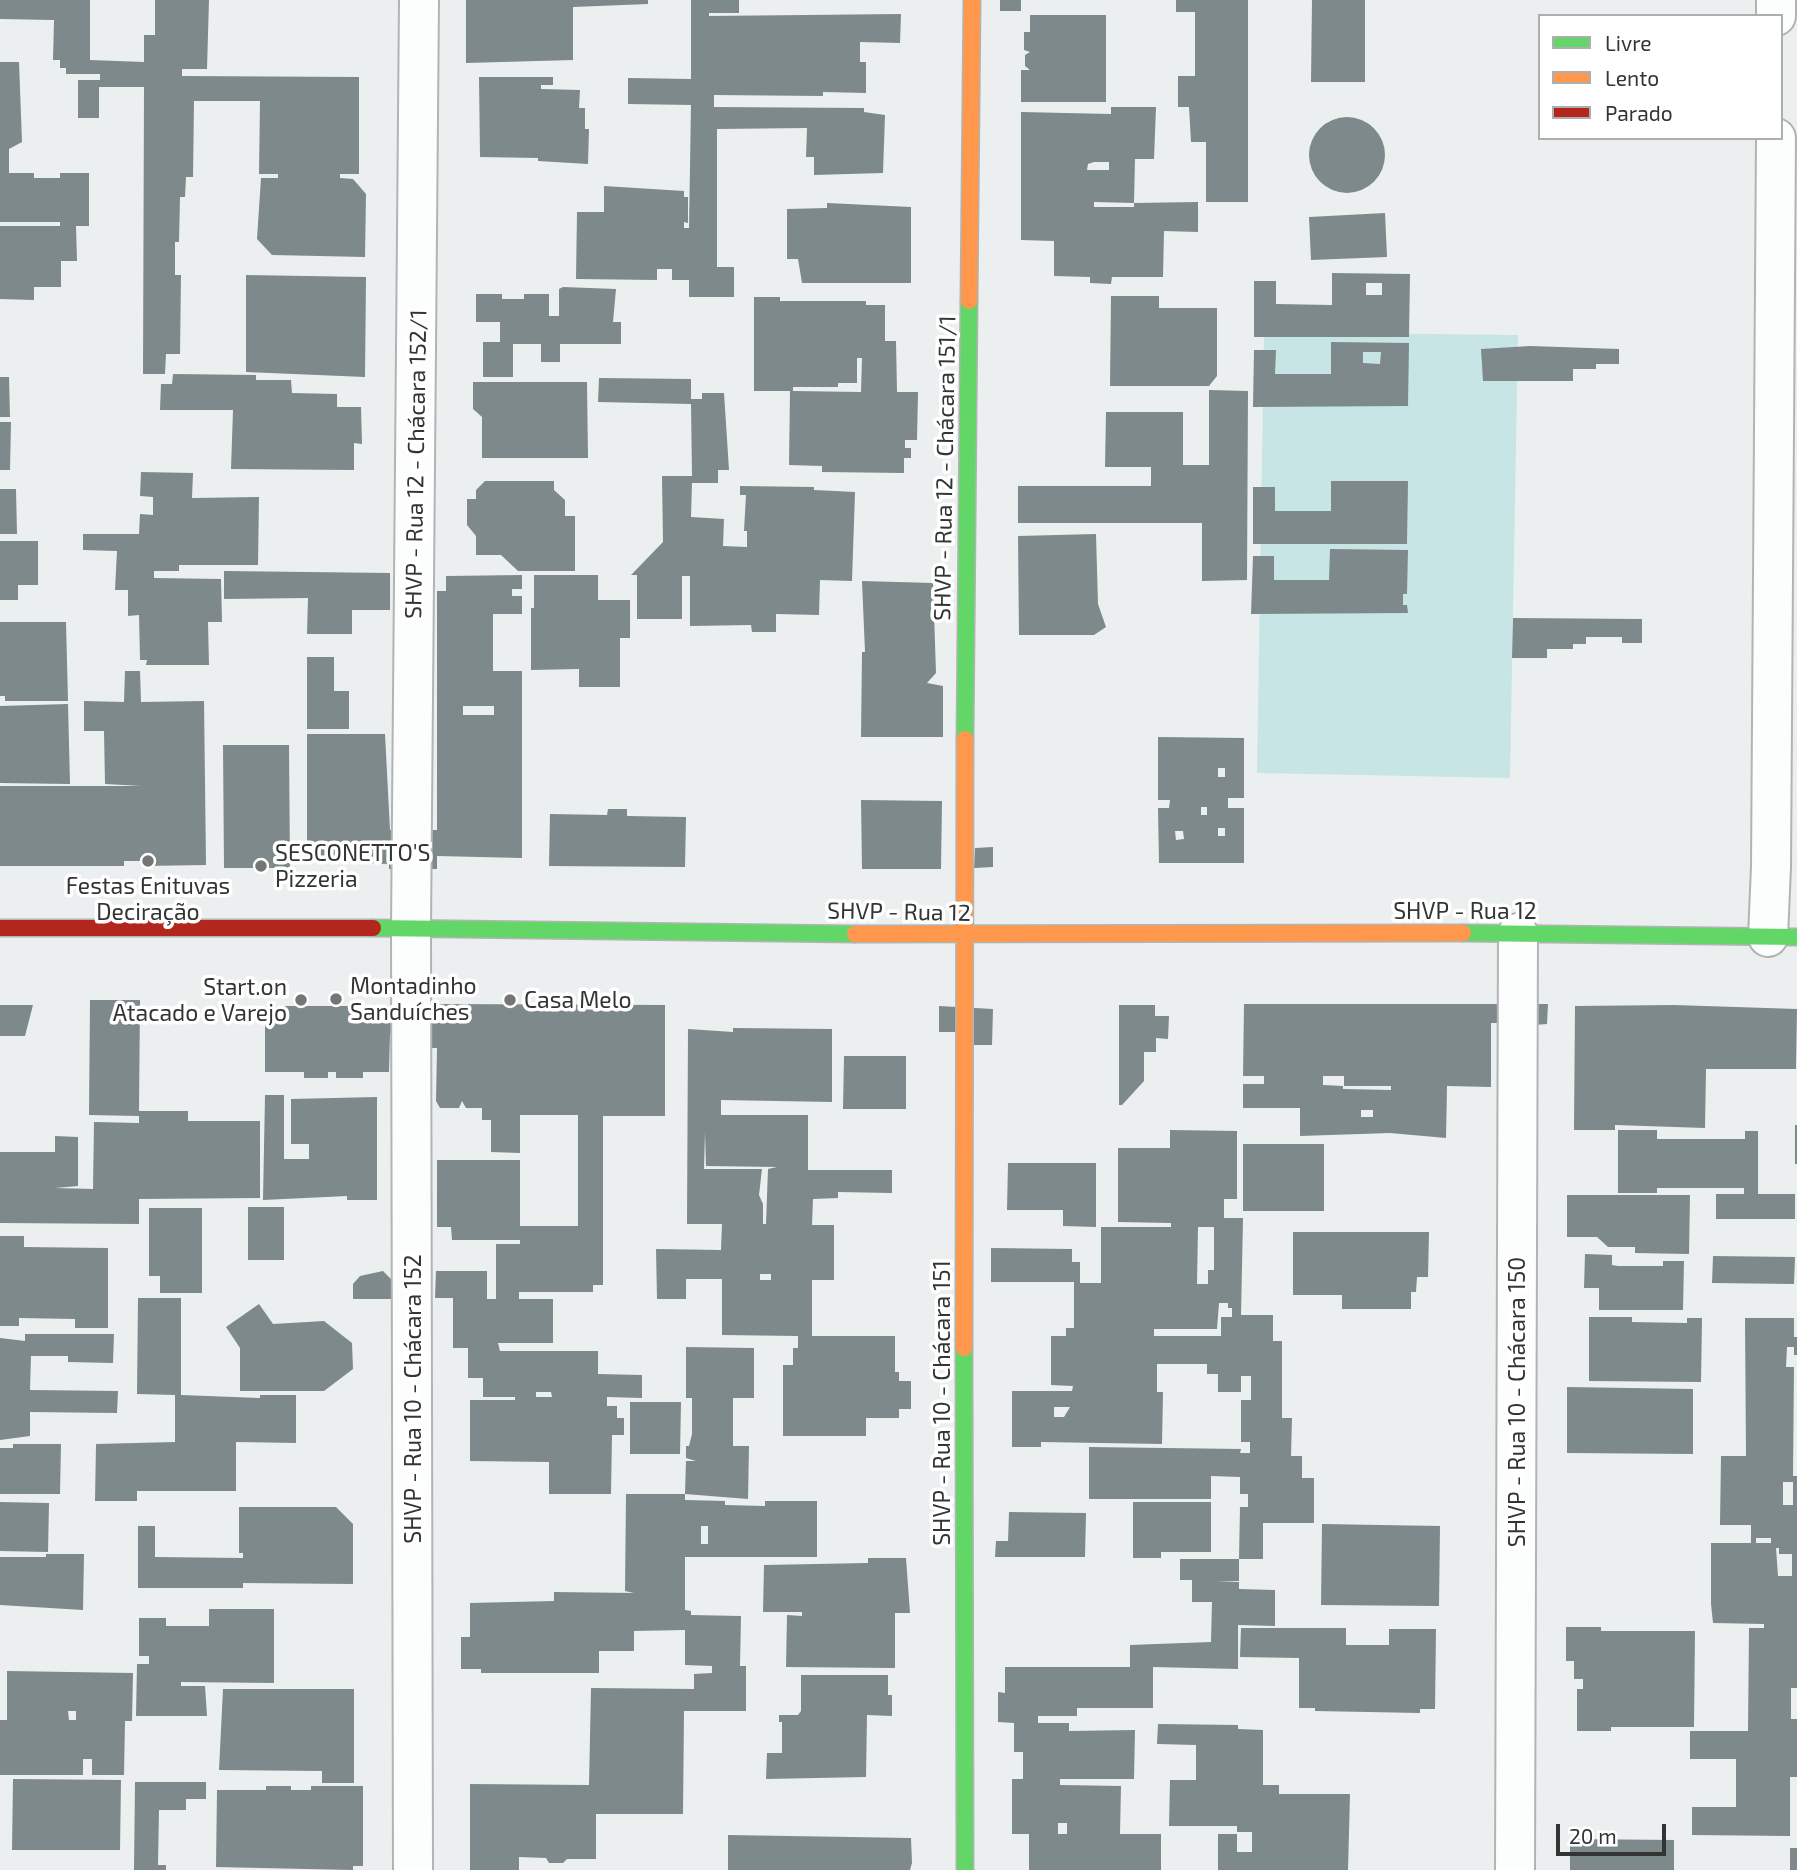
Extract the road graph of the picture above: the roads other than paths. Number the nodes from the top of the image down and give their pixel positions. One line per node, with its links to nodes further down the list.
1 (419, 0): 5 (street, SHVP - Rua 12 - Chácara 152/1)
2 (972, 0): 7 (street, SHVP - Rua 12 - Chácara 151/1)
3 (1776, 140): 8 (street)
4 (0, 928): 5 (street, SHVP - Rua 12)
5 (411, 928): 7 (street, SHVP - Rua 12); 9 (street, SHVP - Rua 10 - Chácara 152)
6 (1518, 933): 7 (street, SHVP - Rua 12); 8 (street, SHVP - Rua 12); 11 (street, SHVP - Rua 10 - Chácara 150)
7 (964, 936): 10 (street, SHVP - Rua 10 - Chácara 151)
8 (1782, 937)
9 (413, 1870)
10 (965, 1870)
11 (1515, 1870)

